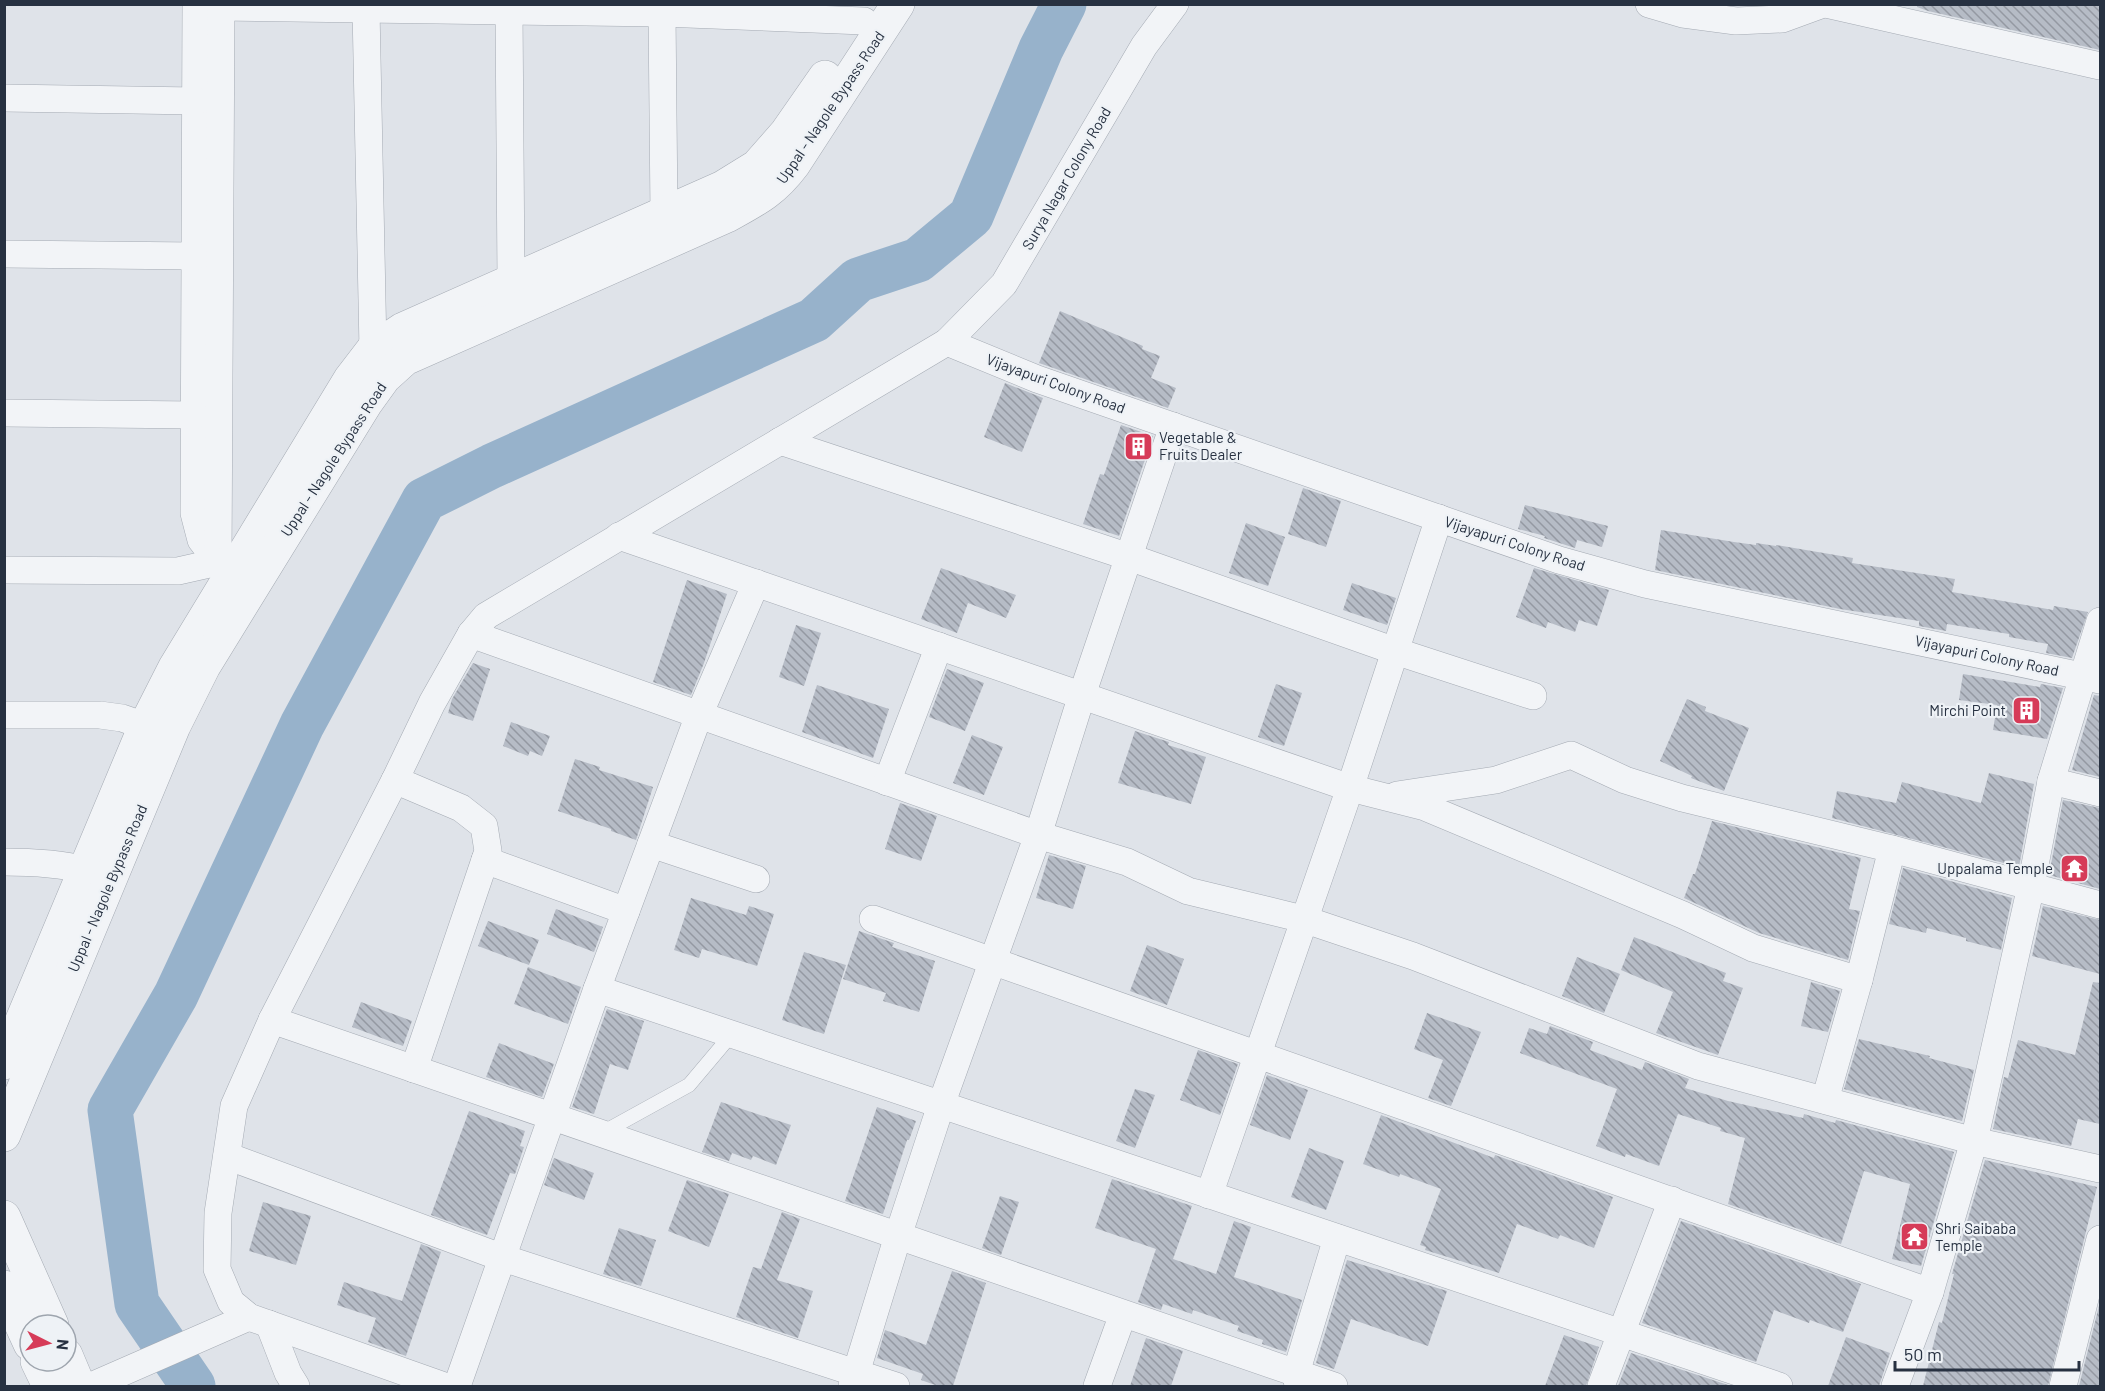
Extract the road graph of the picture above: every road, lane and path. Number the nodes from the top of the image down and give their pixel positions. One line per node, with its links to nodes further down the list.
1 (898, 4): 27 (street, Uppal - Nagole Bypass Road)
2 (1175, 4): 17 (street, Surya Nagar Colony Road)
3 (1649, 4): 4 (street)
4 (1825, 4): 10 (street)
5 (213, 5): 6 (street); 12 (street); 27 (street)
6 (366, 9): 7 (street); 18 (street)
7 (509, 10): 9 (street); 16 (street)
8 (858, 12): 9 (street); 13 (street, Uppal - Nagole Bypass Road)
9 (662, 13): 13 (street)
10 (2100, 66)
11 (4, 98): 12 (street)
12 (196, 101): 15 (street)
13 (664, 214): 16 (street, Uppal - Nagole Bypass Road)
14 (4, 254): 15 (street)
15 (195, 256): 20 (street)
16 (511, 281): 18 (street, Uppal - Nagole Bypass Road)
17 (947, 342): 21 (street, Vijayapuri Colony Road); 22 (street, Surya Nagar Colony Road)
18 (373, 349): 27 (street, Uppal - Nagole Bypass Road)
19 (4, 413): 20 (street)
20 (195, 415): 27 (street)
21 (1173, 426): 23 (street, Vijayapuri Colony Road); 25 (street)
22 (780, 441): 24 (street, Surya Nagar Colony Road); 25 (street)
23 (1439, 518): 32 (street); 33 (street, Vijayapuri Colony Road)
24 (619, 536): 28 (street); 30 (street, Surya Nagar Colony Road)
25 (1129, 557): 32 (street); 34 (street)
26 (4, 570): 27 (street)
27 (235, 574): 38 (street, Uppal - Nagole Bypass Road); 69 (street, Uppal - Nagole Bypass Road)
28 (756, 584): 31 (street); 37 (street)
29 (2100, 621): 33 (street)
30 (471, 634): 37 (street); 39 (street, Surya Nagar Colony Road)
31 (939, 646): 34 (street); 41 (street)
32 (1395, 651): 35 (street); 42 (street)
33 (2092, 678): 40 (street)
34 (1082, 695): 42 (street); 45 (street)
35 (1533, 696)
36 (4, 715): 38 (street)
37 (699, 715): 41 (street); 46 (street)
38 (145, 726): 50 (street, Uppal - Nagole Bypass Road)
39 (395, 780): 48 (street); 60 (street, Surya Nagar Colony Road)
40 (2051, 781): 43 (street); 52 (street)
41 (888, 782): 45 (street)
42 (1350, 788): 44 (street); 56 (street)
43 (2100, 793)
44 (1386, 797): 47 (street); 58 (street)
45 (1038, 835): 56 (street); 57 (street)
46 (651, 844): 51 (street); 54 (street)
47 (1892, 849): 52 (street); 58 (street)
48 (485, 860): 54 (street); 64 (street)
49 (4, 862): 50 (street)
50 (86, 870): 63 (street, Uppal - Nagole Bypass Road)
51 (756, 879)
52 (2031, 886): 53 (street); 70 (street)
53 (2100, 904)
54 (626, 911): 59 (street)
55 (873, 919): 57 (street)
56 (1303, 919): 62 (street); 65 (street)
57 (992, 960): 62 (street); 66 (street)
58 (1859, 980): 65 (street)
59 (597, 989): 61 (street); 67 (street)
60 (272, 1020): 64 (street); 71 (street, Surya Nagar Colony Road)
61 (732, 1035): 66 (street); 68 (lane)
62 (1258, 1054): 73 (street); 74 (street)
63 (4, 1063)
64 (414, 1069): 67 (street)
65 (1825, 1100): 70 (street)
66 (941, 1105): 73 (street); 76 (street)
67 (554, 1117): 68 (street); 79 (street)
68 (601, 1133): 76 (street)
69 (4, 1135)
70 (1974, 1141): 72 (street); 81 (street)
71 (226, 1156): 79 (street); 85 (street, Surya Nagar Colony Road)
72 (2100, 1169)
73 (1209, 1195): 77 (street)
74 (1672, 1200): 81 (street); 86 (street)
75 (4, 1217): 82 (street)
76 (898, 1236): 83 (street); 87 (street)
77 (1337, 1238): 86 (street); 88 (street)
78 (2100, 1239): 99 (street)
79 (503, 1258): 87 (street); 92 (street)
80 (4, 1287): 84 (street)
81 (1930, 1292): 98 (street)
82 (47, 1313)
83 (1124, 1314): 88 (street); 94 (street)
84 (18, 1318)
85 (259, 1321): 89 (street); 90 (street); 91 (street)
86 (1621, 1333): 96 (street); 97 (street)
87 (854, 1380): 93 (street)
88 (1297, 1380): 95 (street)
89 (91, 1386)
90 (296, 1386)
91 (444, 1386)
92 (457, 1386)
93 (897, 1386)
94 (1097, 1386)
95 (1334, 1386)
96 (1601, 1386)
97 (1779, 1386)
98 (1895, 1386)
99 (2063, 1386)

